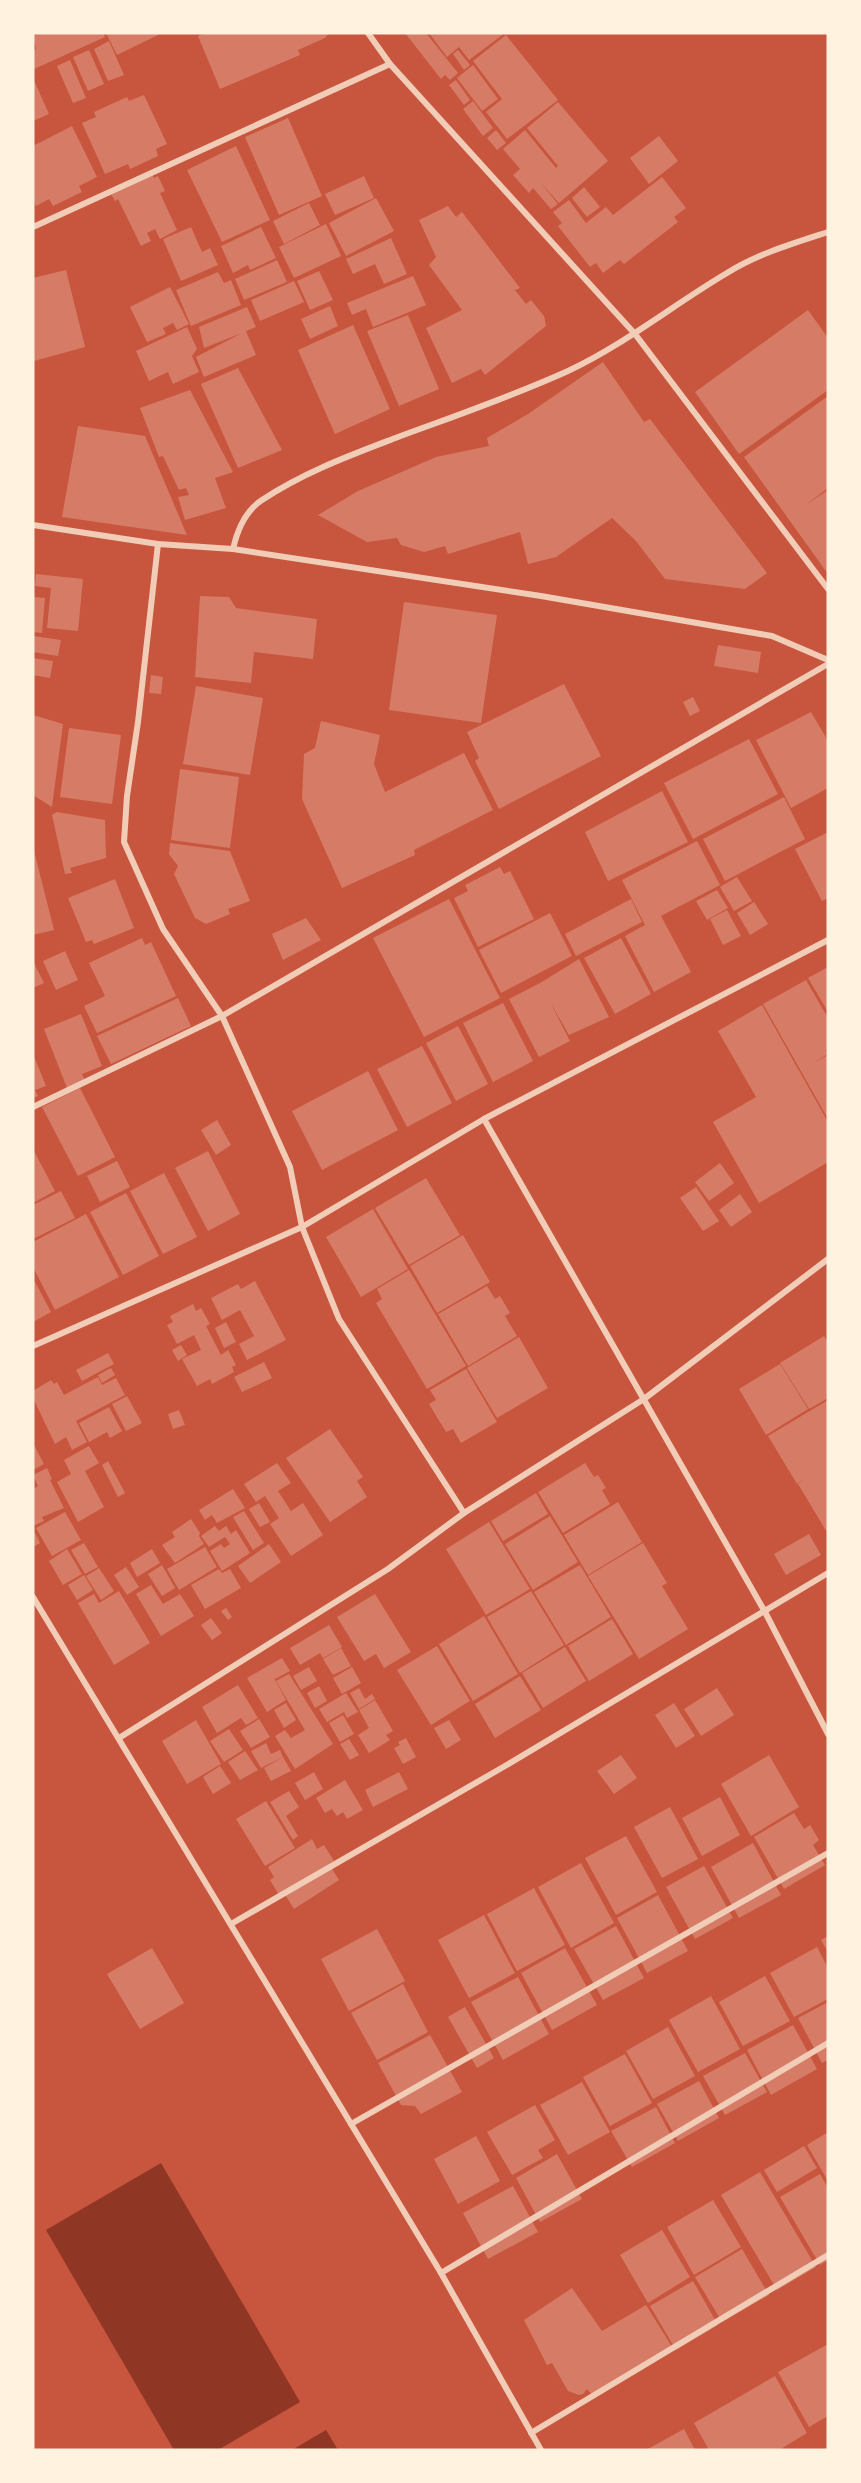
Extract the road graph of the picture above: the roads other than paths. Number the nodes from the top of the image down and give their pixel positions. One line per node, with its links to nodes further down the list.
1 (368, 33): 2 (street)
2 (390, 64): 3 (street); 5 (street)
3 (33, 227)
4 (828, 232): 5 (street)
5 (635, 334): 8 (street); 9 (street)
6 (33, 525): 7 (street)
7 (158, 544): 8 (street); 12 (street)
8 (233, 549): 10 (street)
9 (828, 589)
10 (828, 662): 12 (street)
11 (828, 940): 14 (street)
12 (222, 1016): 13 (street); 15 (street)
13 (33, 1107)
14 (484, 1119): 15 (street); 18 (street)
15 (303, 1227): 17 (street); 19 (street)
16 (828, 1259): 18 (street)
17 (33, 1346)
18 (644, 1399): 19 (street); 22 (street)
19 (464, 1513): 24 (street)
20 (828, 1573): 22 (street)
21 (33, 1597): 24 (street)
22 (765, 1612): 23 (street); 26 (street)
23 (828, 1734)
24 (118, 1738): 26 (street)
25 (828, 1853): 28 (street)
26 (231, 1924): 28 (street)
27 (828, 2043): 30 (street)
28 (351, 2124): 30 (street)
29 (828, 2255): 31 (street)
30 (441, 2273): 31 (street)
31 (531, 2433): 32 (street)
32 (541, 2450)

